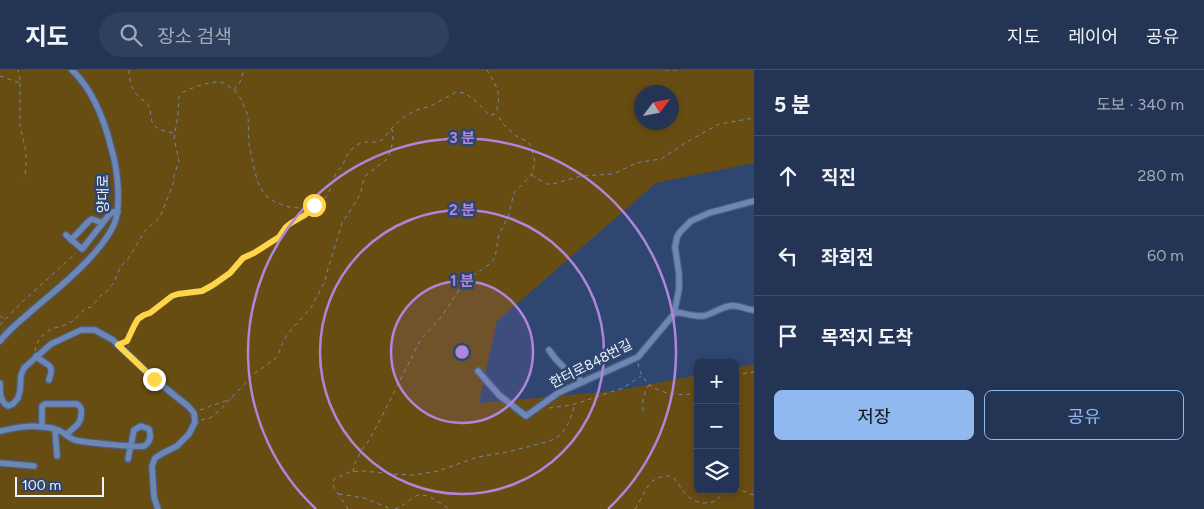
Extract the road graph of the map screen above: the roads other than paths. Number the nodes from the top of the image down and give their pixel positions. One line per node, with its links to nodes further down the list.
1 (72, 70): 3 (street, 양대로)
2 (754, 201): 8 (street, 한터로848번길)
3 (118, 211): 4 (street); 9 (street, 양대로)
4 (102, 224): 6 (street); 6 (street)
5 (66, 235): 6 (street)
6 (72, 240)
7 (754, 310): 8 (street)
8 (675, 312): 14 (street, 한터로848번길)
9 (0, 341)
10 (549, 350): 14 (street)
11 (36, 356): 13 (street); 15 (street); 24 (street)
12 (478, 371): 14 (street, 한터로848번길)
13 (49, 380)
14 (583, 382)
15 (0, 383)
16 (42, 426): 17 (street); 18 (street); 19 (street)
17 (55, 429): 19 (street); 20 (street)
18 (0, 431)
19 (66, 435): 21 (street)
20 (57, 456)
21 (128, 459)
22 (0, 463): 23 (street)
23 (34, 466)
24 (158, 509)

